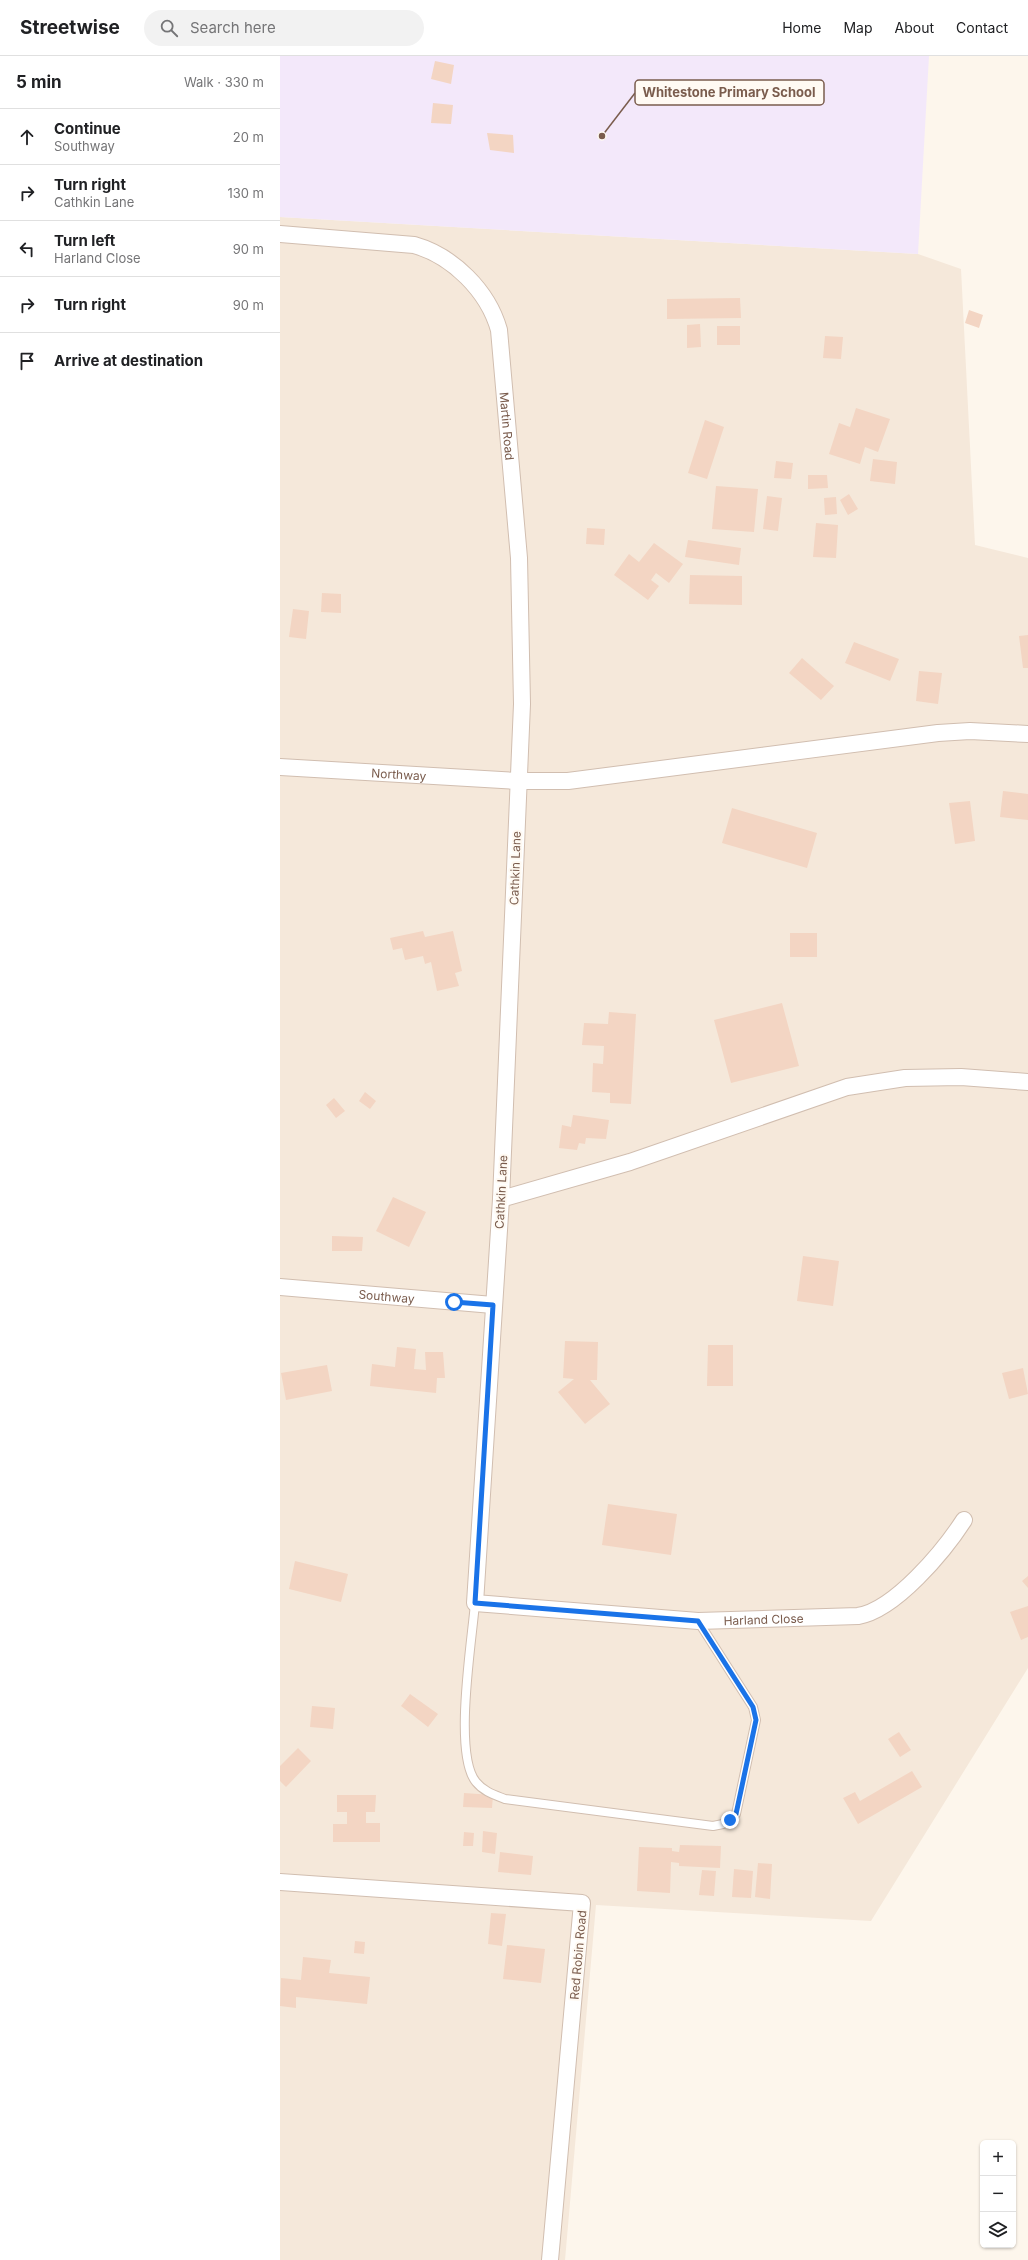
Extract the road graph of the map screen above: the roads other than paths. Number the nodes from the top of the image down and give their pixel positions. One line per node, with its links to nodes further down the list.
1 (280, 234): 4 (street, Martin Road)
2 (1028, 734): 4 (street, Northway)
3 (280, 767): 4 (street, Northway)
4 (518, 781): 6 (street, Cathkin Lane)
5 (1028, 1082): 6 (street)
6 (501, 1199): 8 (street, Cathkin Lane)
7 (280, 1287): 8 (street, Southway)
8 (493, 1305): 10 (street, Cathkin Lane)
9 (964, 1520): 11 (street, Harland Close)
10 (475, 1603): 11 (street, Harland Close); 11 (lane)
11 (698, 1621)
12 (280, 1882): 13 (street, Red Robin Road)
13 (550, 2260)

